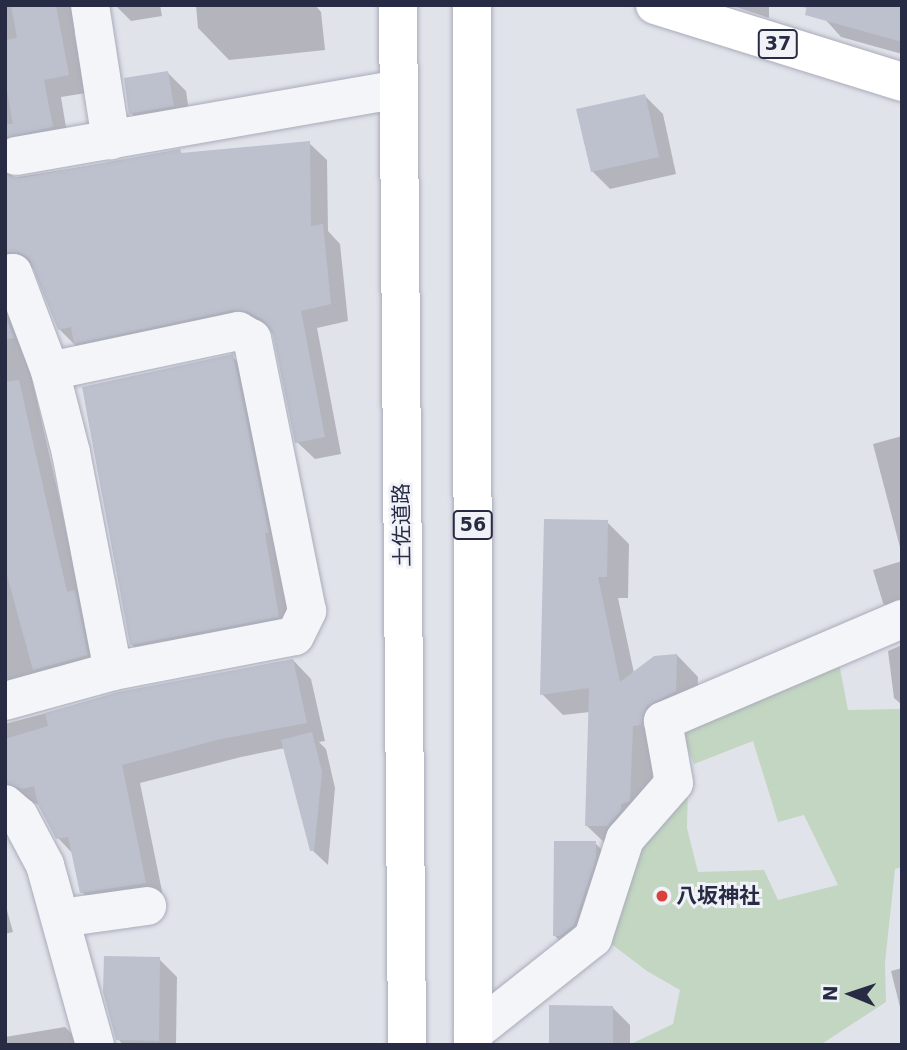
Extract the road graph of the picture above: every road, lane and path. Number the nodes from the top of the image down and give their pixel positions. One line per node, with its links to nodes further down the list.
1 (90, 5): 7 (street)
2 (398, 5): 6 (main road, 土佐道路)
3 (472, 5): 17 (main road, 56)
4 (654, 5): 5 (main road, 37)
5 (902, 82)
6 (398, 89): 7 (street); 19 (main road, 土佐道路)
7 (111, 140): 8 (street)
8 (16, 156)
9 (5, 274): 10 (street)
10 (50, 371): 12 (street); 12 (street)
11 (902, 619): 17 (street)
12 (113, 671): 13 (street)
13 (5, 701)
14 (5, 804): 16 (street)
15 (146, 906): 16 (street)
16 (61, 918): 18 (street)
17 (473, 1039)
18 (95, 1045)
19 (407, 1045)

